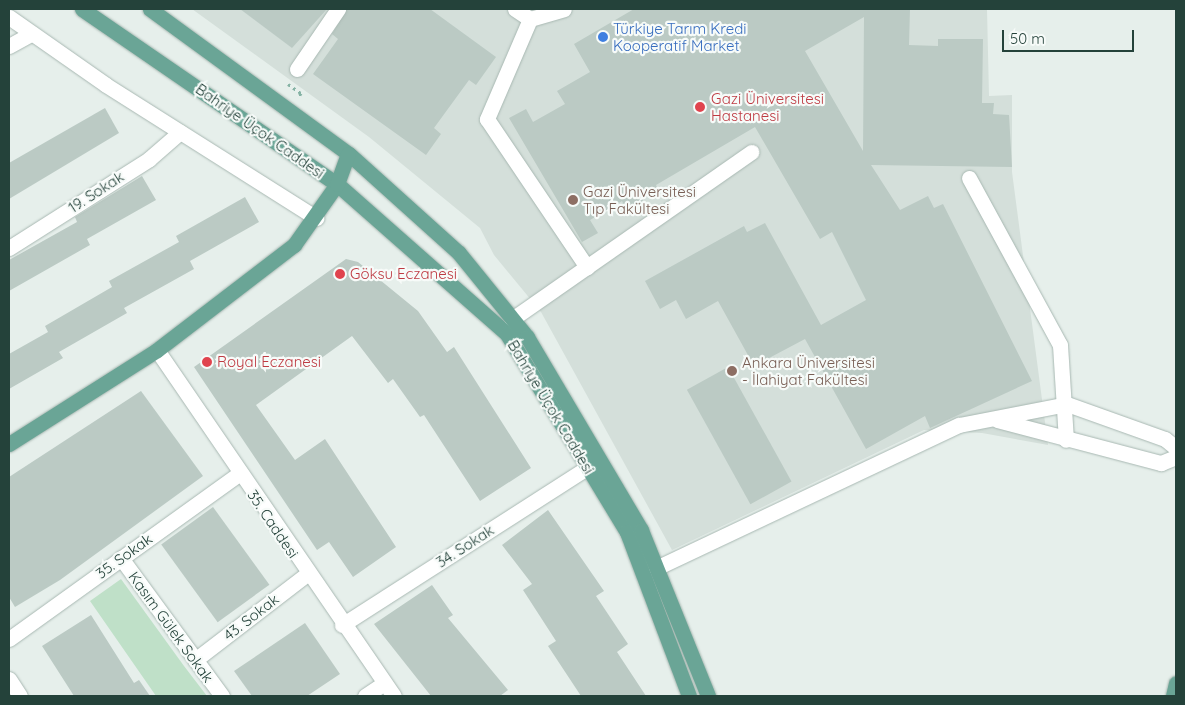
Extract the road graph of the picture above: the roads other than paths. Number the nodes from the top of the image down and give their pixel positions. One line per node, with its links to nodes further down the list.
1 (82, 9): 15 (main road, Bahriye Üçok Caddesi)
2 (150, 9): 13 (main road, Bahriye Üçok Caddesi)
3 (338, 9): 10 (street)
4 (515, 9): 7 (street)
5 (564, 9): 7 (street)
6 (9, 17): 8 (street)
7 (530, 19): 18 (street)
8 (32, 33): 9 (street); 11 (street)
9 (9, 46)
10 (297, 68)
11 (180, 132): 16 (street); 17 (street, 19. Sokak)
12 (750, 152): 18 (street)
13 (348, 154): 15 (main road); 19 (main road, Bahriye Üçok Caddesi)
14 (969, 178): 21 (street)
15 (337, 184): 16 (main road); 27 (main road, Bahriye Üçok Caddesi)
16 (316, 218): 20 (main road)
17 (9, 248)
18 (587, 267): 19 (street)
19 (512, 319): 30 (main road, Bahriye Üçok Caddesi)
20 (157, 350): 24 (main road); 28 (street, 35. Caddesi)
21 (1067, 404): 22 (street); 23 (street); 25 (street)
22 (992, 419): 23 (street); 30 (street)
23 (1066, 440): 26 (street)
24 (9, 444)
25 (1176, 448)
26 (1176, 457)
27 (588, 466): 32 (street, 34. Sokak); 42 (main road, Bahriye Üçok Caddesi)
28 (238, 474): 29 (street, 35. Sokak); 31 (street, 35. Caddesi)
29 (121, 558): 33 (street, 35. Sokak); 34 (street, Kasım Gülek Sokak)
30 (656, 568): 43 (main road, Bahriye Üçok Caddesi)
31 (307, 574): 32 (street, 35. Caddesi); 34 (street, 43. Sokak)
32 (342, 624): 36 (street, 35. Caddesi)
33 (9, 639)
34 (195, 660): 39 (street, Kasım Gülek Sokak)
35 (9, 679): 38 (street)
36 (384, 683): 40 (street); 41 (street, 35. Caddesi)
37 (1176, 683): 44 (main road)
38 (20, 696)
39 (222, 696)
40 (365, 696)
41 (394, 696)
42 (689, 696)
43 (708, 696)
44 (1173, 696)

